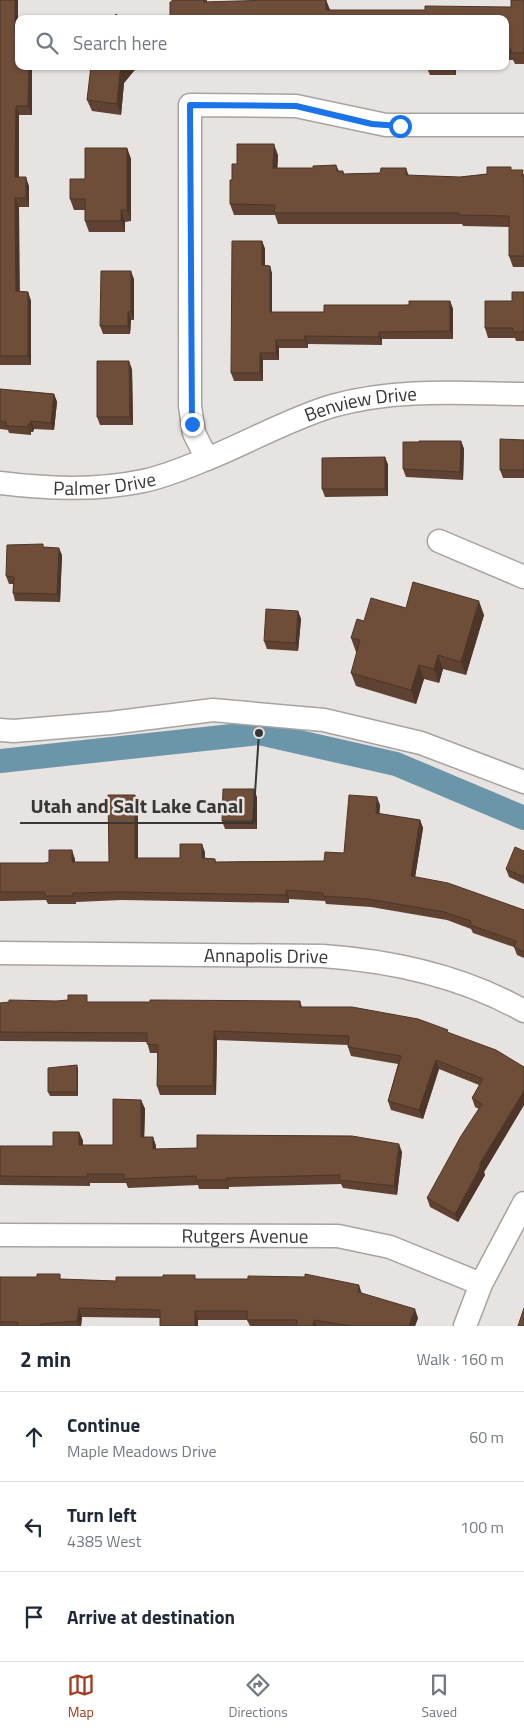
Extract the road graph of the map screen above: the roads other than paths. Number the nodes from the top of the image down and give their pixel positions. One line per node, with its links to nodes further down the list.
1 (524, 125): 3 (street)
2 (524, 394): 3 (street, Benview Drive)
3 (207, 460): 4 (street, Palmer Drive)
4 (0, 483)
5 (439, 541): 6 (street)
6 (524, 577)
7 (0, 730): 8 (street)
8 (524, 782)
9 (0, 953): 10 (street, Annapolis Drive)
10 (524, 1011)
11 (524, 1203): 13 (street)
12 (0, 1235): 13 (street, Rutgers Avenue)
13 (481, 1284): 14 (street)
14 (465, 1326)

